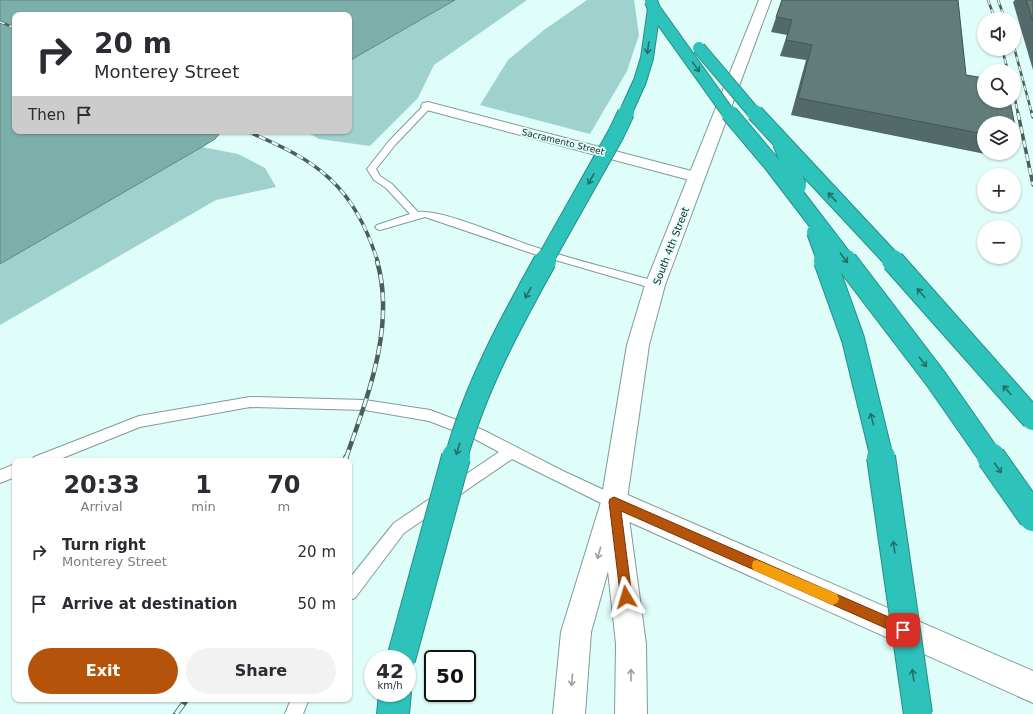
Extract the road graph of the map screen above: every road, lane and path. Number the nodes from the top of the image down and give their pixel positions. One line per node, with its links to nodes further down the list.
1 (765, 0): 5 (main road, South 4th Street)
2 (655, 3): 4 (highway, bridge); 15 (highway, one-way to 15, bridge); 17 (highway, one-way to 17, bridge)
3 (428, 106): 5 (main road, Sacramento Street); 6 (lane)
4 (781, 143): 9 (highway, one-way to 4, bridge); 25 (highway, one-way to 4, bridge)
5 (697, 177): 8 (main road, South 4th Street)
6 (416, 215): 7 (lane); 8 (lane)
7 (380, 227)
8 (655, 285): 14 (main road, South 4th Street)
9 (1033, 419)
10 (512, 451): 11 (lane); 14 (lane); 16 (lane)
11 (47, 458)
12 (12, 471): 13 (lane)
13 (0, 477)
14 (614, 502): 18 (main road); 23 (main road, one-way to 23); 24 (main road, one-way to 14)
15 (1033, 517)
16 (352, 588)
17 (403, 650)
18 (1033, 687)
19 (299, 702): 21 (lane)
20 (395, 702): 22 (highway)
21 (294, 714)
22 (393, 714)
23 (569, 714)
24 (631, 714)
25 (918, 714)

